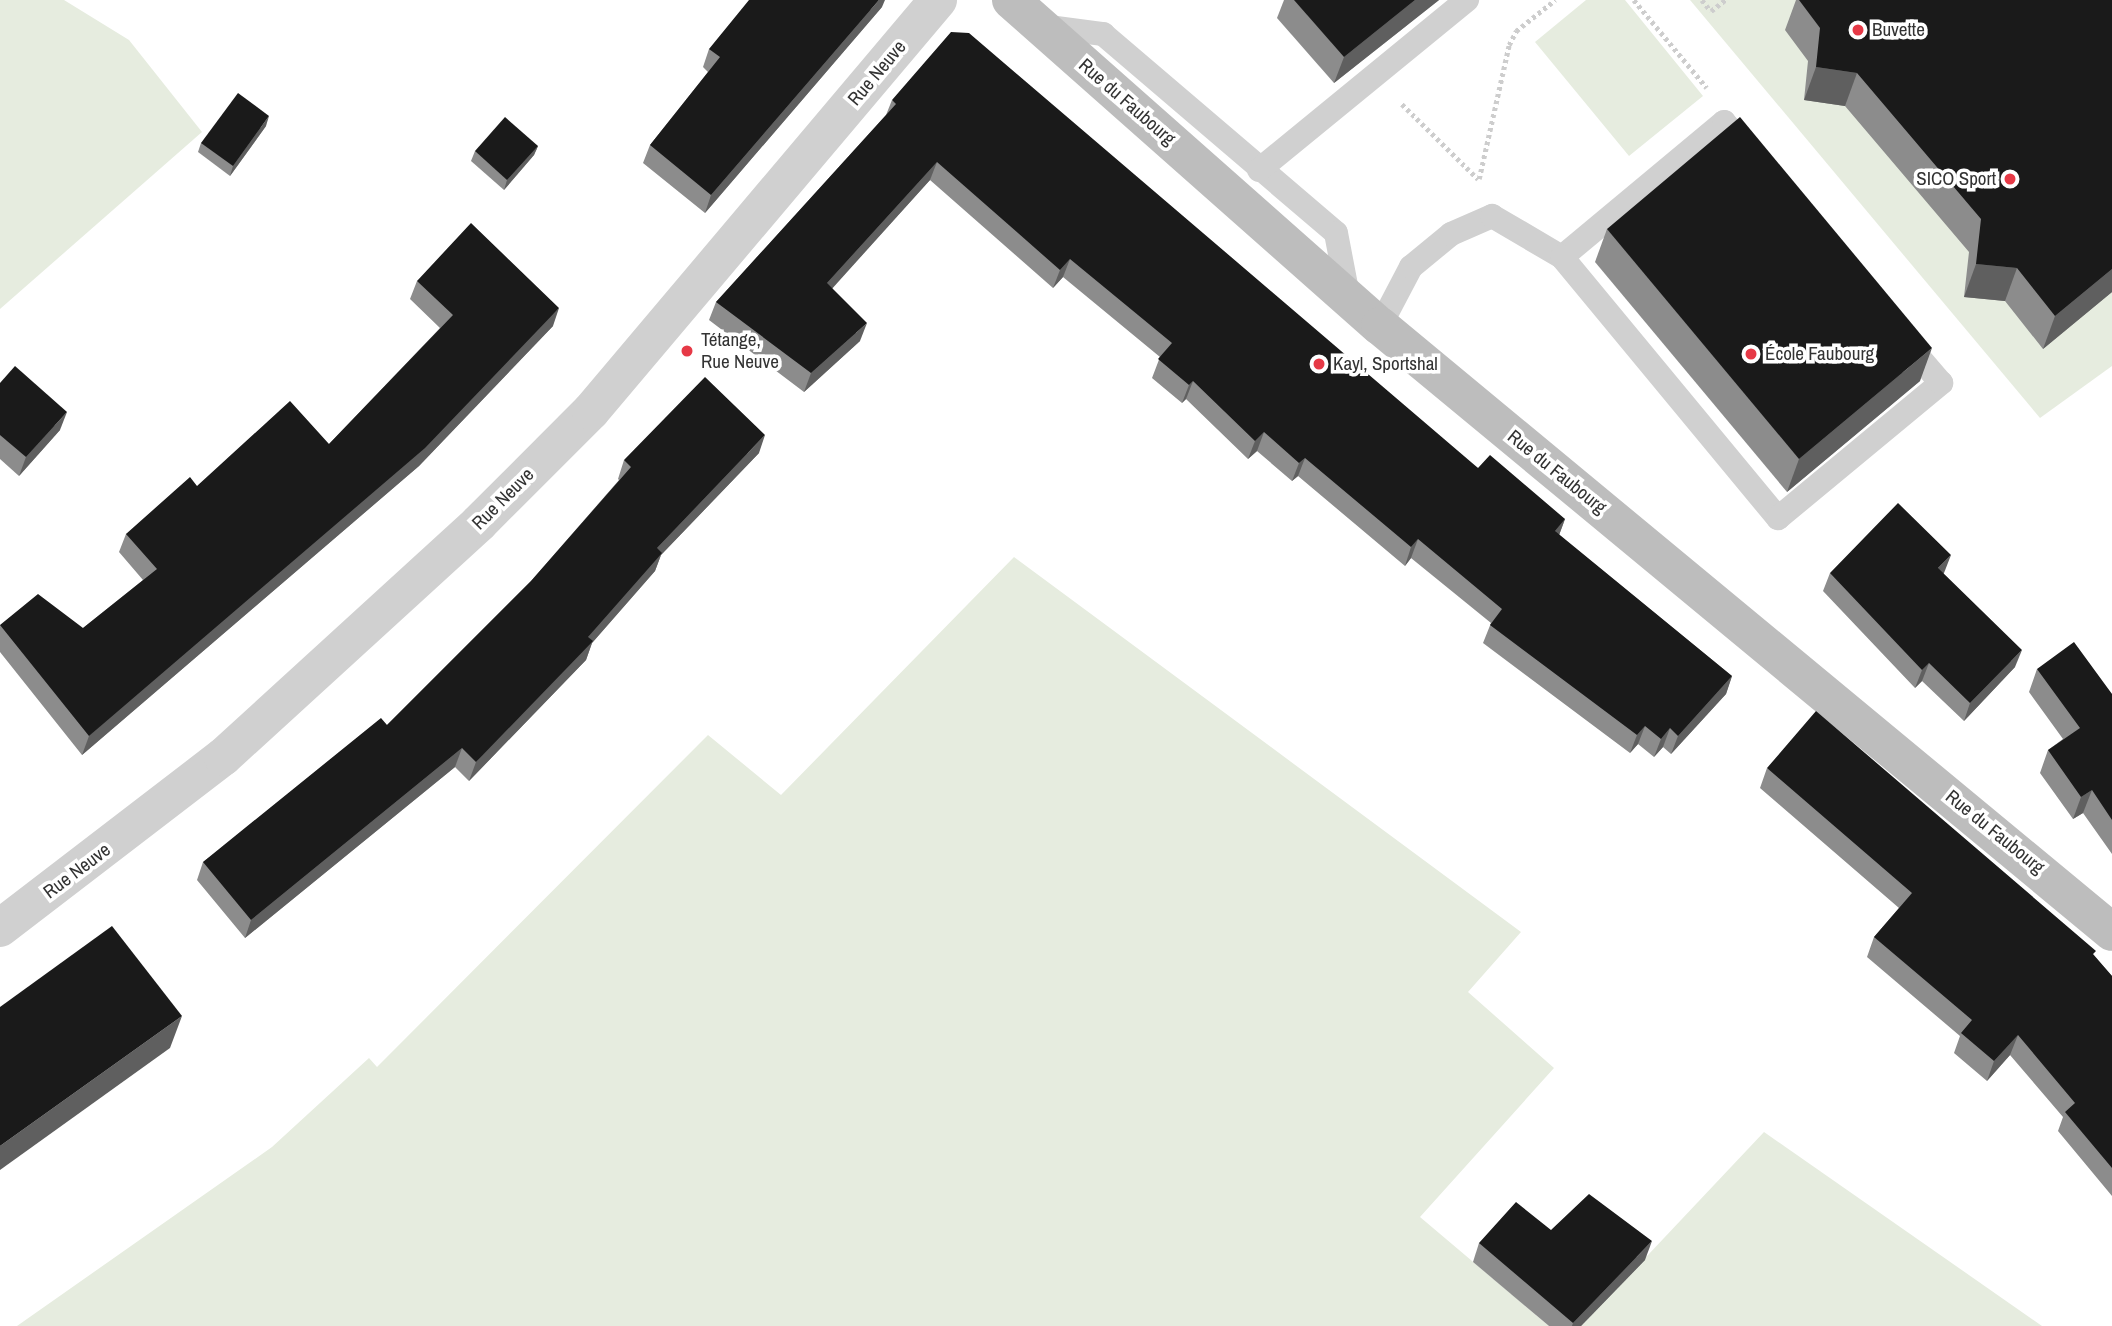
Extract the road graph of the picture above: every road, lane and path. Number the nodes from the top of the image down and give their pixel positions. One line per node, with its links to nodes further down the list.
1 (938, 0): 19 (street, Rue Neuve)
2 (1012, 0): 8 (main road, Rue du Faubourg)
3 (1467, 0): 9 (lane)
4 (1555, 0): 13 (path)
5 (1634, 0): 10 (path)
6 (1702, 0): 7 (path)
7 (1724, 0)
8 (1040, 26): 11 (lane); 16 (main road, Rue du Faubourg)
9 (1371, 74): 11 (lane); 13 (path)
10 (1724, 122): 12 (lane); 15 (lane)
11 (1259, 170): 16 (lane)
12 (1768, 174)
13 (1478, 179): 14 (path)
14 (1492, 216): 15 (lane); 18 (lane)
15 (1562, 257): 17 (lane)
16 (1348, 296): 18 (main road, Rue du Faubourg)
17 (1889, 320)
18 (1380, 326): 20 (main road, Rue du Faubourg)
19 (0, 928)
20 (2112, 932)

